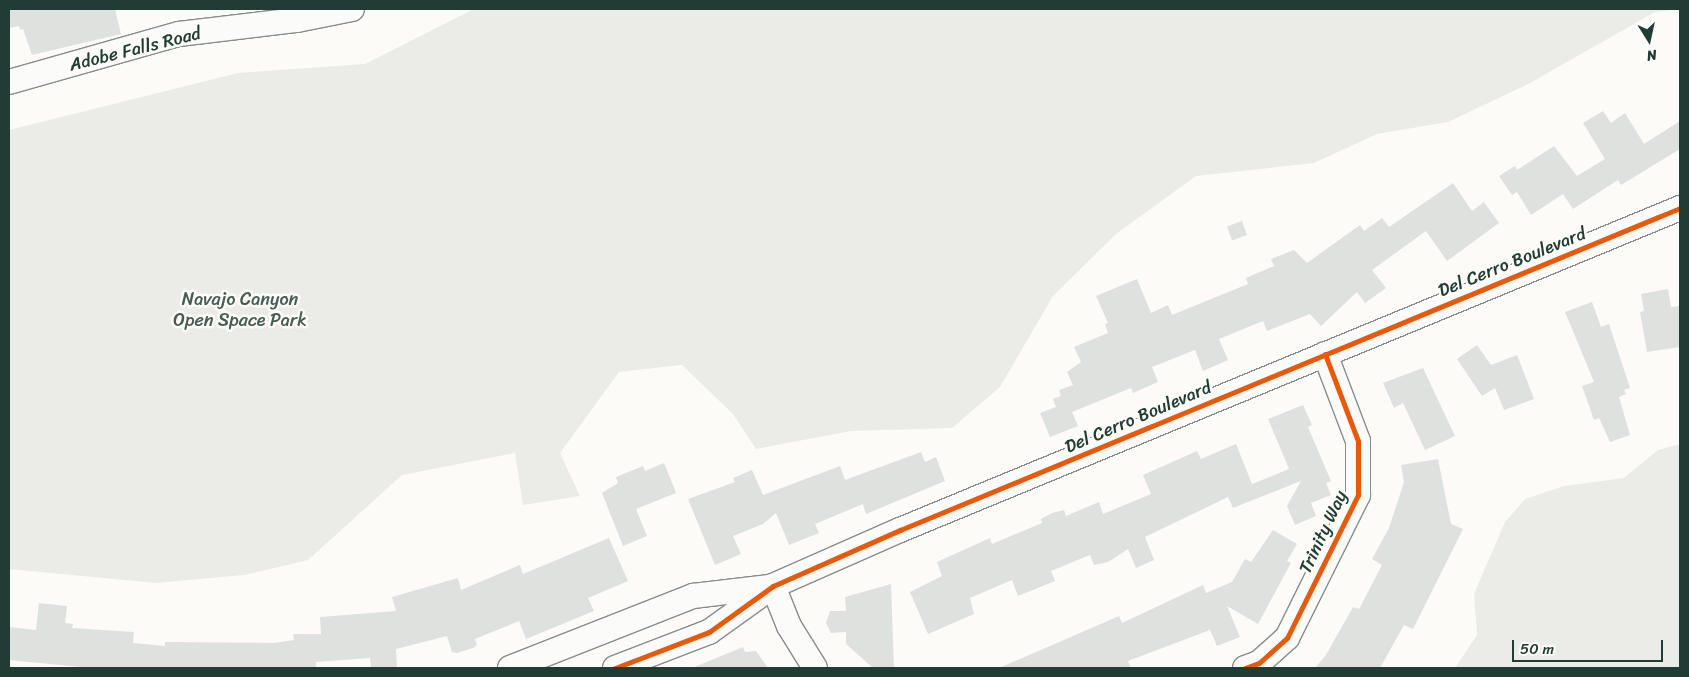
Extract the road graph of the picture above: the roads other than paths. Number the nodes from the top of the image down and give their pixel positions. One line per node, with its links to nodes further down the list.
1 (352, 9): 2 (street, Adobe Falls Road)
2 (296, 14): 3 (street, Adobe Falls Road)
3 (9, 82)
4 (1680, 208): 5 (street, Del Cerro Boulevard)
5 (1325, 354): 6 (street, Del Cerro Boulevard); 10 (street, Trinity Way)
6 (773, 586): 7 (street, Del Cerro Boulevard); 8 (street, Del Cerro Boulevard); 9 (street)
7 (510, 668)
8 (615, 668)
9 (815, 668)
10 (1245, 668)

